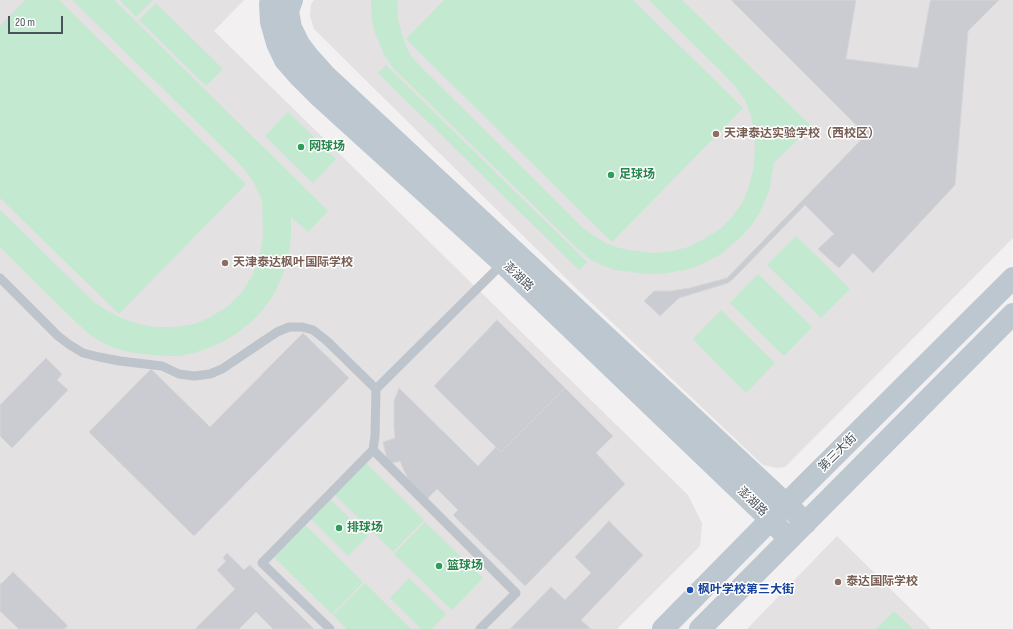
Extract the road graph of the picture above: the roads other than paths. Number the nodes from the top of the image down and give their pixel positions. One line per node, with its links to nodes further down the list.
1 (280, 4): 2 (street, 澎湖路); 8 (street, 澎湖路)
2 (503, 263): 6 (lane); 9 (street, 澎湖路)
3 (0, 278): 6 (lane)
4 (1013, 278): 8 (street, 第三大街)
5 (1013, 314): 10 (street)
6 (376, 389): 7 (lane)
7 (372, 450): 12 (lane); 13 (lane)
8 (786, 504): 9 (street, 第三大街); 10 (street, 澎湖路)
9 (771, 520): 11 (street, 澎湖路); 14 (street, 第三大街)
10 (806, 523): 11 (street)
11 (789, 539): 15 (street)
12 (330, 629)
13 (480, 629)
14 (664, 629)
15 (700, 629)

